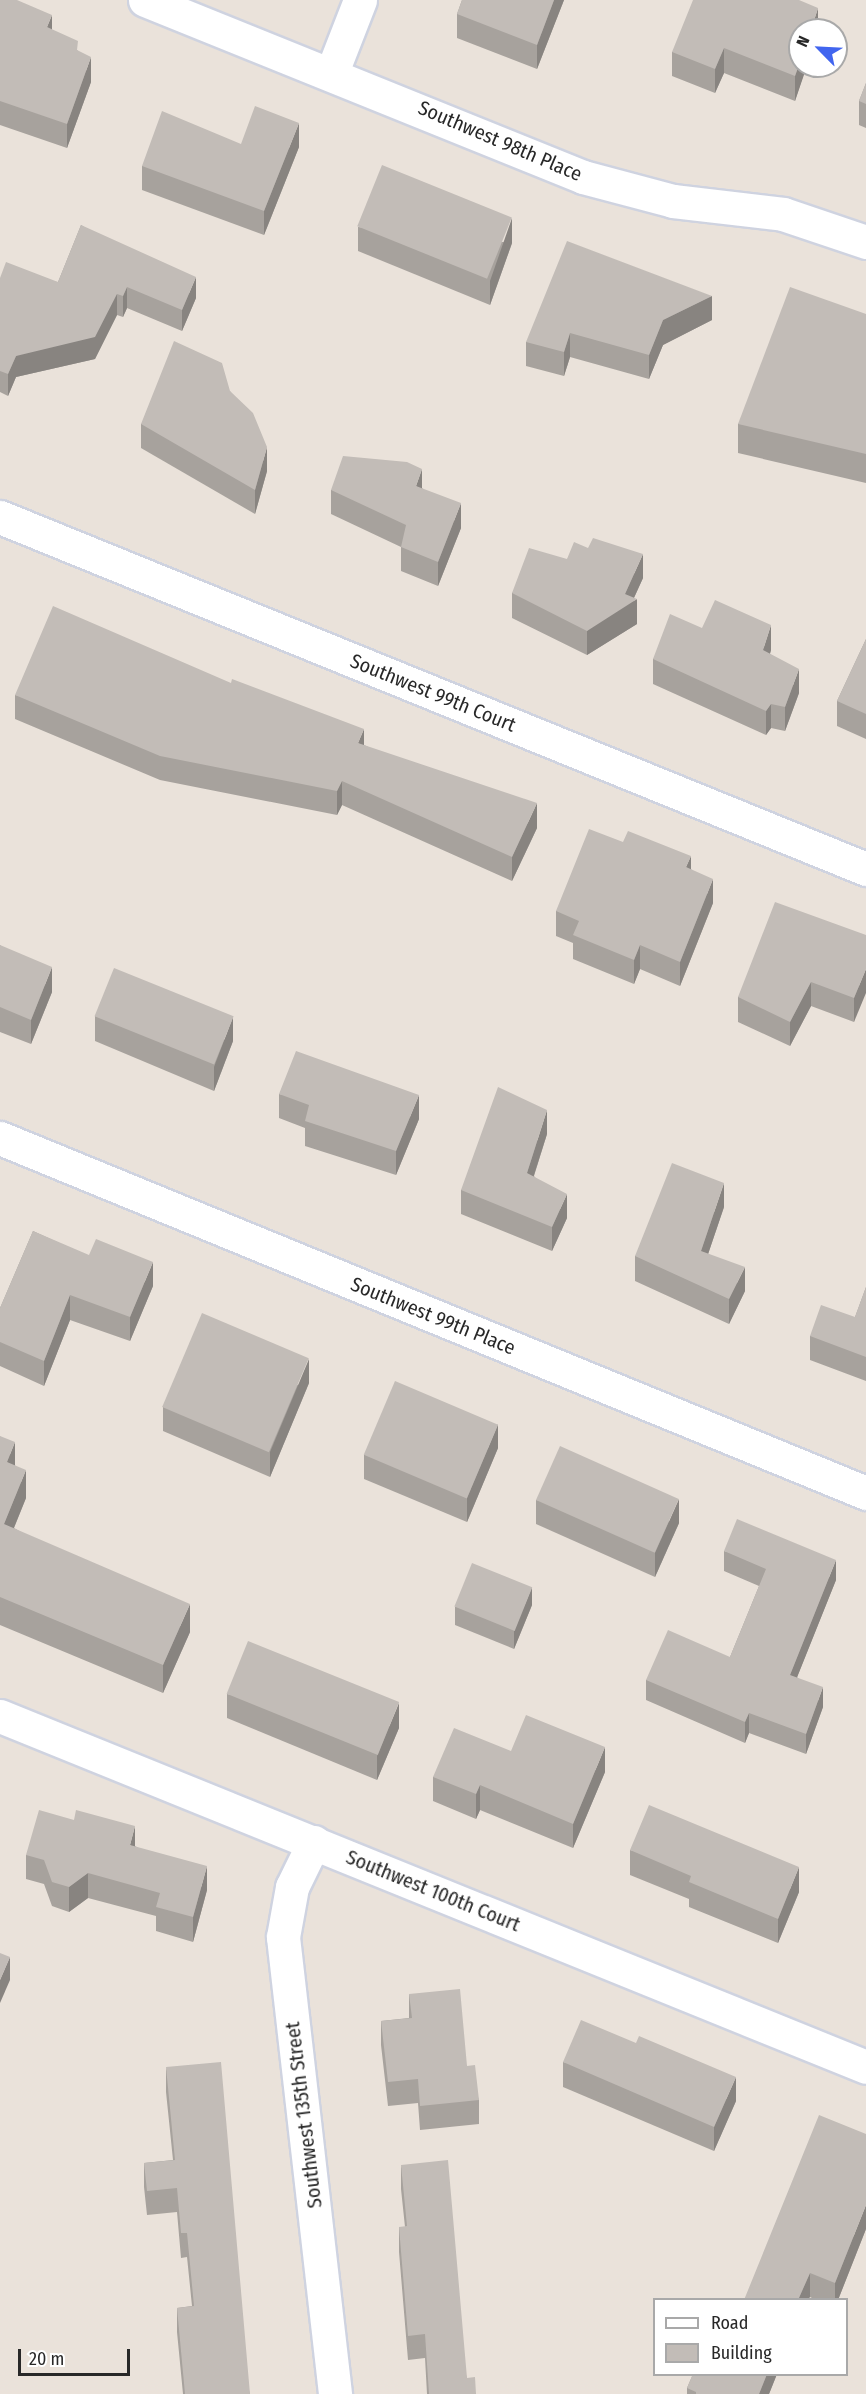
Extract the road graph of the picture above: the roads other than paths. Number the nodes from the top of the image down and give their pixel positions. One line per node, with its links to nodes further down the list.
1 (145, 0): 3 (street, Southwest 98th Place)
2 (360, 0): 3 (street)
3 (332, 72): 4 (street, Southwest 98th Place)
4 (866, 242)
5 (0, 517): 6 (street, Southwest 99th Court)
6 (866, 869)
7 (0, 1138): 8 (street, Southwest 99th Place)
8 (866, 1493)
9 (0, 1716): 10 (street, Southwest 100th Court)
10 (314, 1842): 11 (street, Southwest 100th Court); 12 (street, Southwest 135th Street)
11 (866, 2067)
12 (335, 2394)

